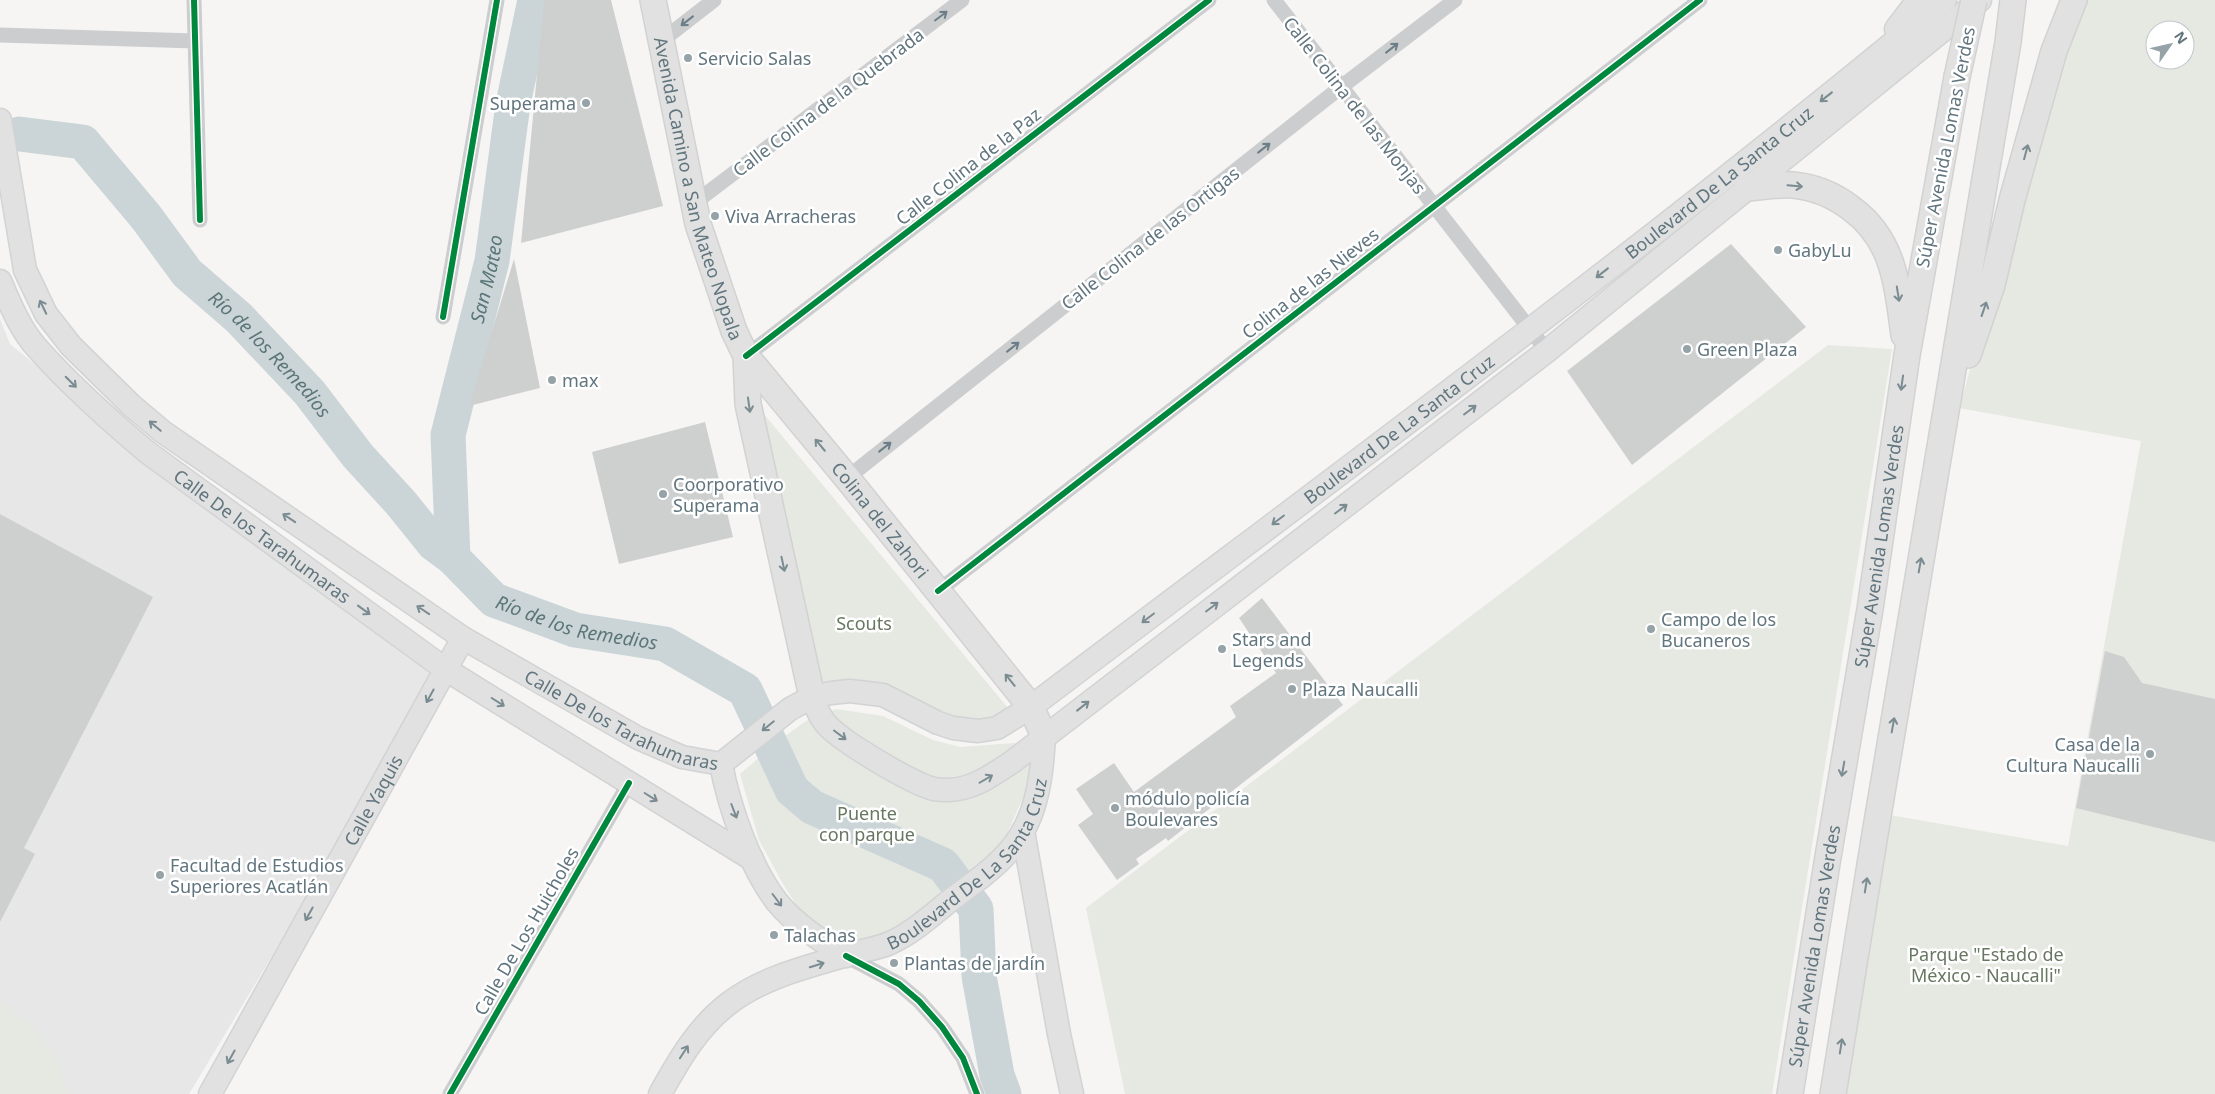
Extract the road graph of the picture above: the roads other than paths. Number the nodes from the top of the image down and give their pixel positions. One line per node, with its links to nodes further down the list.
1 (194, 0): 17 (street)
2 (497, 0): 27 (street)
3 (654, 0): 18 (main road, Avenida Camino a San Mateo Nopala)
4 (714, 0): 18 (street, one-way to 18)
5 (962, 0): 23 (street, Calle Colina de la Quebrada, one-way to 5)
6 (1209, 0): 31 (street, Calle Colina de la Paz)
7 (1274, 0): 20 (street, Calle Colina de las Monjas)
8 (1455, 0): 20 (street, Calle Colina de las Ortigas, one-way to 8)
9 (1700, 0): 24 (street, Colina de las Nieves)
10 (1918, 0): 19 (main road)
11 (1945, 0): 19 (main road, Boulevard De La Santa Cruz)
12 (1974, 0): 30 (main road, Súper Avenida Lomas Verdes, bridge)
13 (1980, 0): 22 (main road, Boulevard De La Santa Cruz)
14 (2013, 0): 32 (main road)
15 (2074, 0): 32 (main road, one-way to 15)
16 (0, 36): 17 (street)
17 (195, 41): 25 (street)
18 (660, 42): 23 (main road, Avenida Camino a San Mateo Nopala)
19 (1856, 74): 28 (main road, Boulevard De La Santa Cruz, one-way to 28)
20 (1342, 87): 24 (street, Calle Colina de las Monjas); 33 (street, Calle Colina de las Ortigas, one-way to 20)
21 (0, 121): 35 (main road, Calle De los Tarahumaras, one-way to 21)
22 (1747, 188): 29 (main road, Boulevard De La Santa Cruz); 30 (main road, one-way to 30)
23 (694, 204): 31 (main road, Avenida Camino a San Mateo Nopala)
24 (1434, 206): 28 (street, Calle Colina de las Monjas); 34 (street, Colina de las Nieves)
25 (200, 220)
26 (0, 280): 36 (main road, Calle De los Tarahumaras, one-way to 36)
27 (442, 317)
28 (1530, 329): 29 (street, Calle Colina de las Monjas); 38 (main road, Boulevard De La Santa Cruz, one-way to 38)
29 (1547, 351): 39 (main road, Boulevard De La Santa Cruz, one-way to 29)
30 (1907, 355): 50 (main road, Súper Avenida Lomas Verdes, one-way to 50)
31 (746, 356): 33 (main road, Colina del Zahori, one-way to 31); 37 (main road, Avenida Camino a San Mateo Nopala, one-way to 37)
32 (1947, 403): 51 (main road, one-way to 32)
33 (847, 478): 34 (main road, Colina del Zahori)
34 (938, 591): 38 (main road, Colina del Zahori, one-way to 34)
35 (462, 638): 36 (main road, Calle Yaquis); 40 (main road, Calle De los Tarahumaras)
36 (445, 669): 41 (main road, Calle De los Tarahumaras, one-way to 41); 45 (main road, Calle Yaquis, one-way to 45)
37 (812, 697): 38 (main road, Boulevard De La Santa Cruz); 39 (main road, Boulevard De La Santa Cruz, one-way to 39); 40 (main road, Boulevard De La Santa Cruz, one-way to 40)
38 (1031, 707): 39 (main road, Colina del Zahori)
39 (1044, 736): 42 (main road, Boulevard De La Santa Cruz)
40 (721, 764): 43 (main road, Calle De los Tarahumaras, one-way to 43)
41 (629, 783): 43 (main road, Calle De los Tarahumaras, one-way to 43); 46 (street, Calle De Los Huicholes)
42 (1023, 831): 44 (main road, Boulevard De La Santa Cruz); 49 (main road)
43 (752, 859): 44 (main road, one-way to 44)
44 (846, 956): 47 (main road, Boulevard De La Santa Cruz, one-way to 44); 48 (street)
45 (210, 1094)
46 (450, 1094)
47 (660, 1094)
48 (977, 1094)
49 (1072, 1094)
50 (1790, 1094)
51 (1833, 1094)

